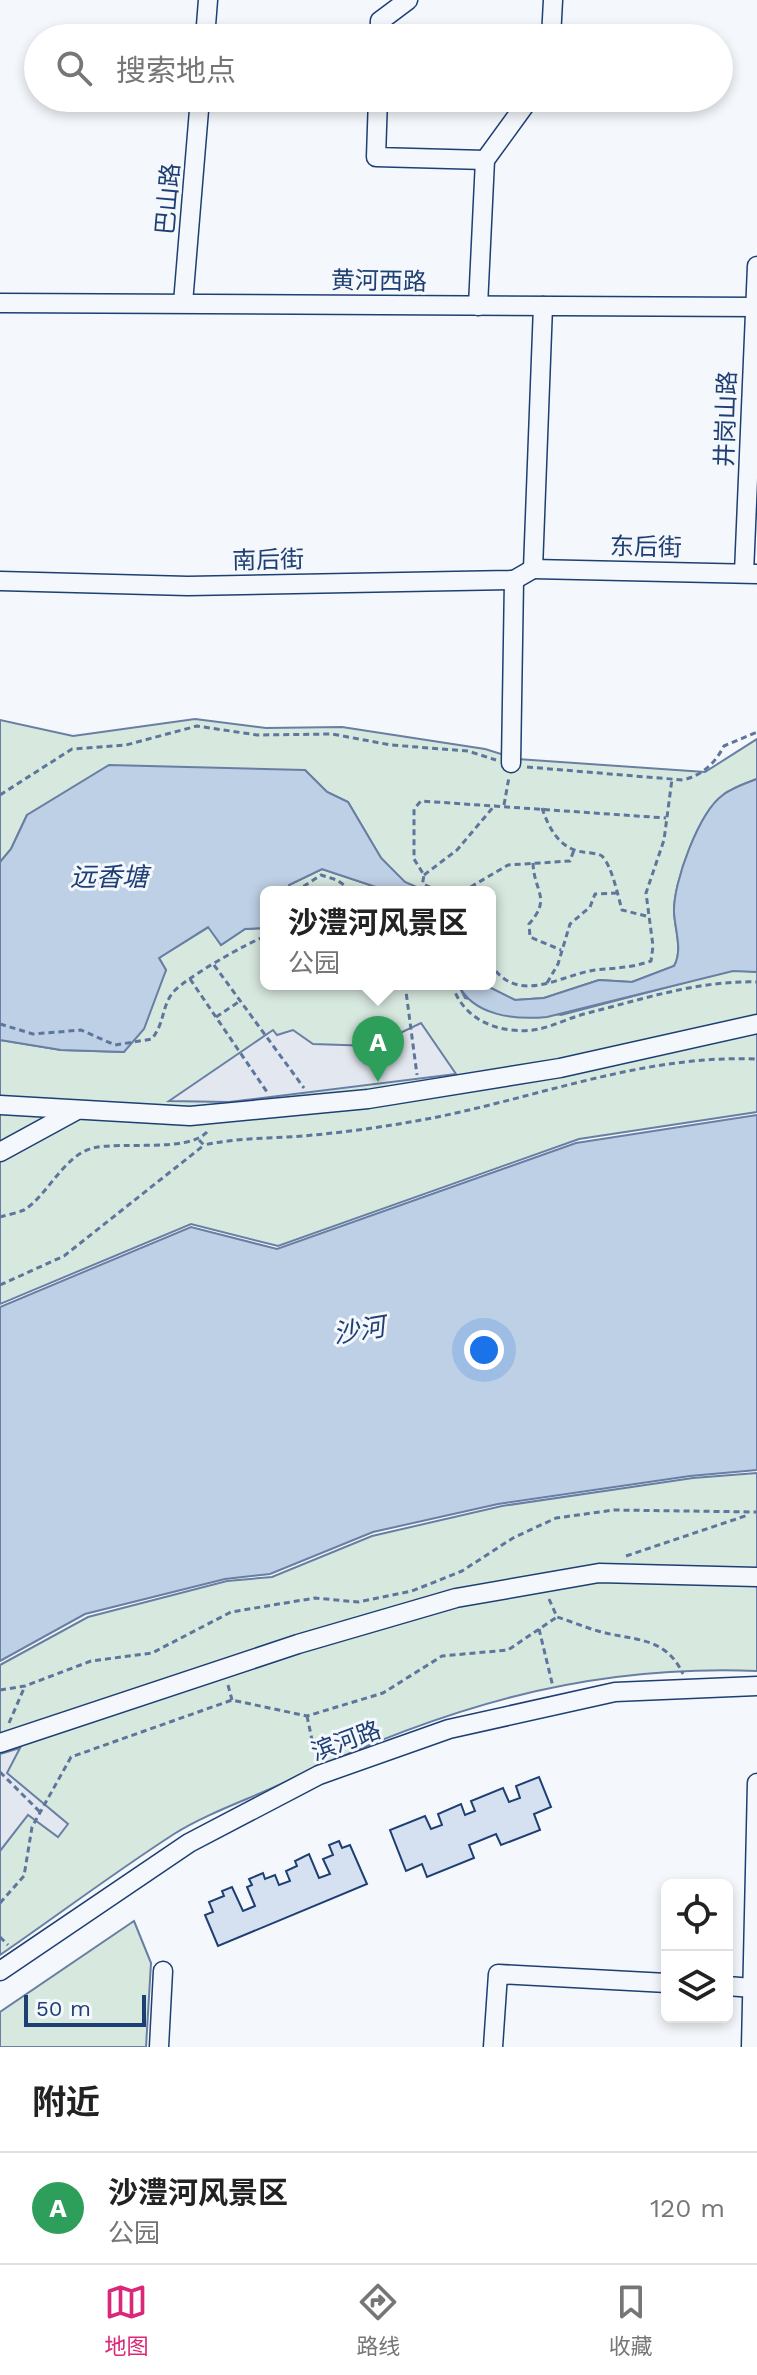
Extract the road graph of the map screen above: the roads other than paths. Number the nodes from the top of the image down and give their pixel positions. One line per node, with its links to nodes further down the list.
1 (208, 0): 4 (street)
2 (408, 0): 5 (street)
3 (553, 0): 6 (street)
4 (206, 24)
5 (380, 24)
6 (552, 24)
7 (199, 112): 13 (street, 巴山路)
8 (378, 112): 10 (street)
9 (520, 112): 10 (street)
10 (485, 160): 14 (street)
11 (757, 266): 16 (street, 井岗山路)
12 (0, 303): 13 (street, 黄河西路)
13 (183, 303): 14 (street, 黄河西路)
14 (478, 306): 15 (street, 黄河西路)
15 (543, 306): 16 (street, 黄河西路); 17 (street)
16 (756, 307): 18 (street, 井岗山路)
17 (533, 569): 18 (street, 东后街); 19 (street, 南后街)
18 (751, 574)
19 (514, 580): 20 (street, 南后街); 21 (street)
20 (0, 581)
21 (511, 763)
22 (757, 1024): 24 (street)
23 (0, 1105): 24 (street)
24 (77, 1110): 25 (street)
25 (0, 1152)
26 (757, 1577): 28 (street)
27 (757, 1686): 31 (street, 滨河路)
28 (0, 1743)
29 (757, 1783): 30 (street)
30 (757, 1797): 35 (street)
31 (0, 1971)
32 (163, 1971): 36 (street)
33 (661, 1983): 37 (street)
34 (733, 1986): 35 (street)
35 (753, 1988): 38 (street)
36 (159, 2047)
37 (493, 2047)
38 (751, 2047)

